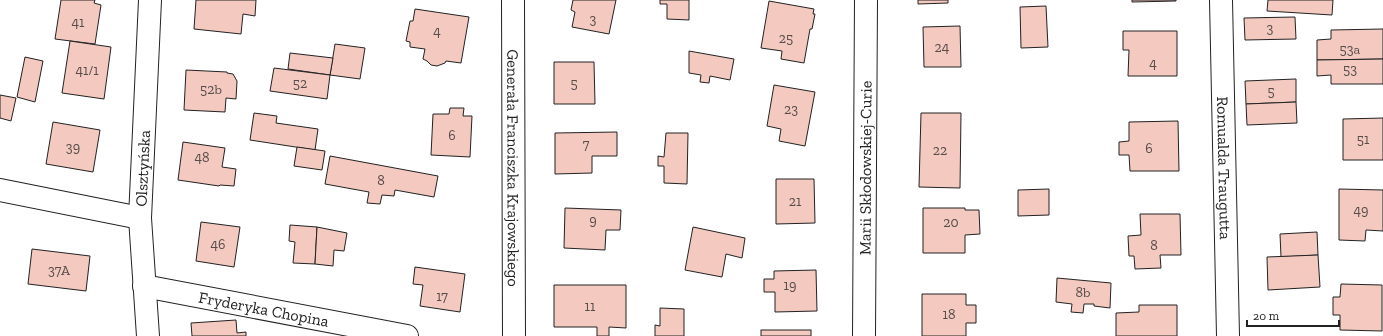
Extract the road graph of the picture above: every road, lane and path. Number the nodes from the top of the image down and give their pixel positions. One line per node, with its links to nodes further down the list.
1 (150, 0): 6 (street, Olsztyńska)
2 (513, 0): 10 (street, Generała Franciszka Krajowskiego)
3 (866, 0): 11 (street, Marii Skłodowskiej-Curie)
4 (1221, 0): 12 (street, Romualda Traugutta)
5 (0, 190): 6 (street)
6 (140, 218): 7 (street, Olsztyńska)
7 (144, 286): 8 (street, Olsztyńska); 9 (street, Fryderyka Chopina)
8 (148, 336)
9 (406, 336)
10 (514, 336)
11 (864, 336)
12 (1228, 336)

